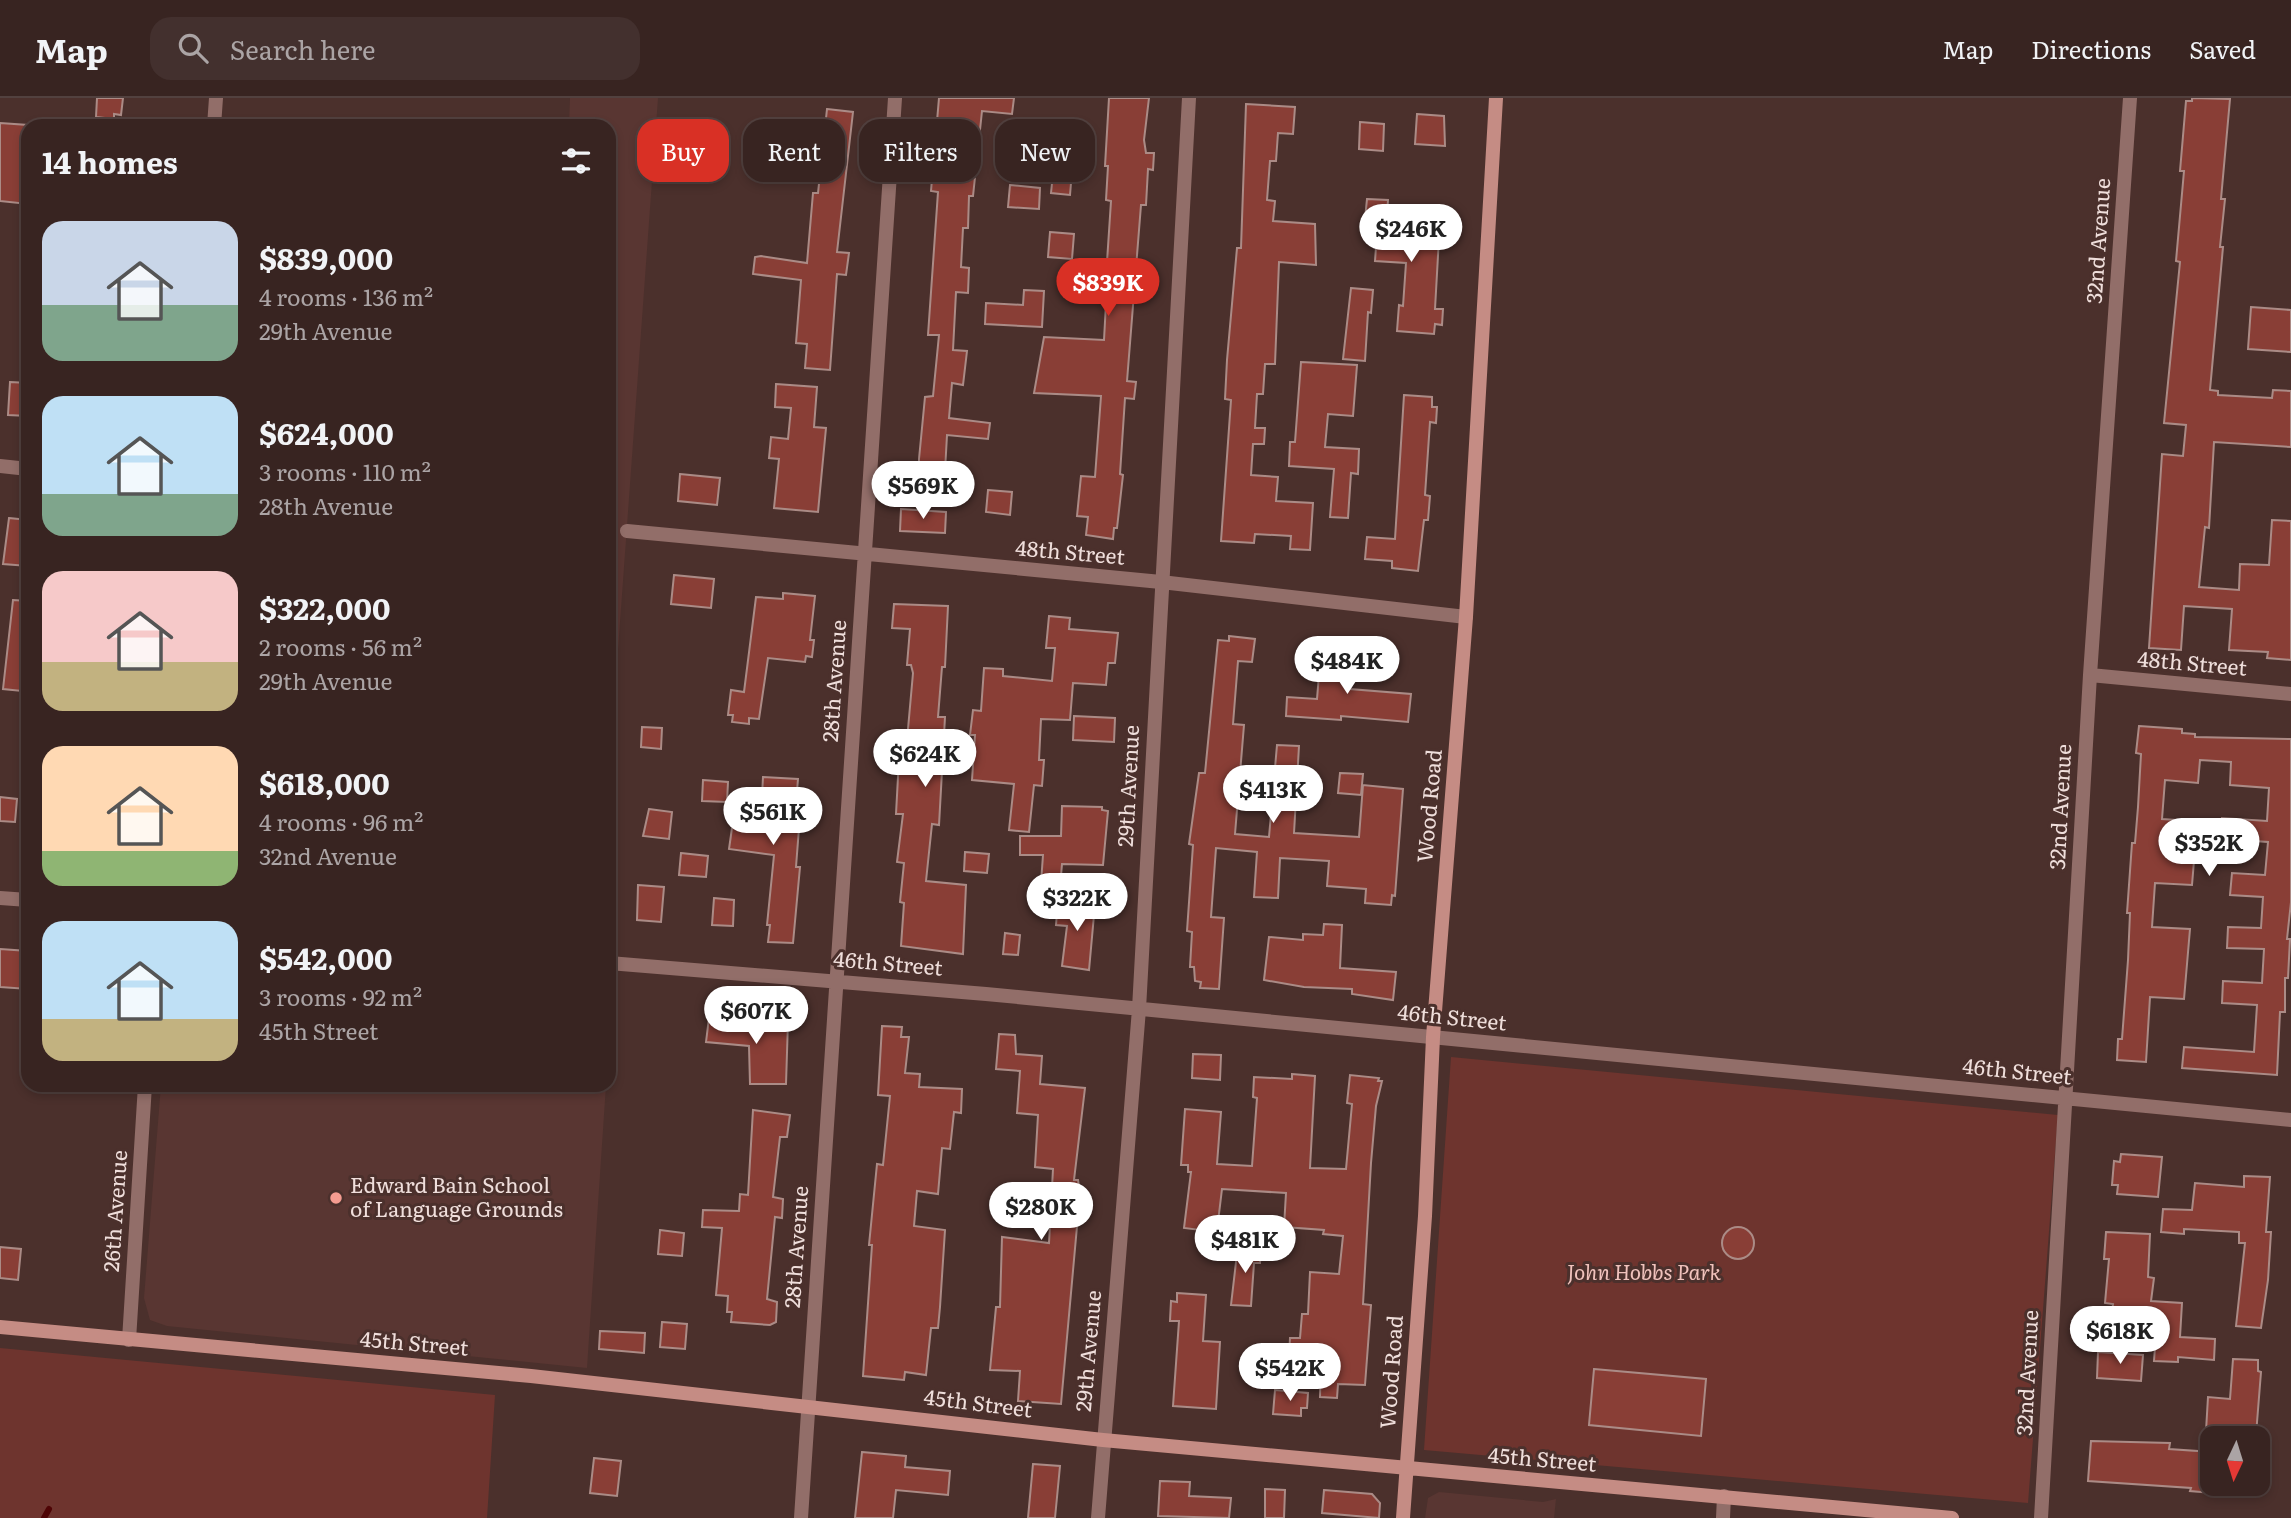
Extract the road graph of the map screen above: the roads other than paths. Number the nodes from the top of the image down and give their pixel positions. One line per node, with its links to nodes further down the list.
1 (216, 98): 6 (street)
2 (895, 98): 10 (street, 28th Avenue)
3 (1189, 98): 11 (street, 29th Avenue)
4 (1496, 98): 12 (street, Wood Road)
5 (2130, 98): 13 (street, 32nd Avenue)
6 (214, 119)
7 (0, 466): 8 (street)
8 (21, 468)
9 (627, 531): 10 (street, 48th Street)
10 (865, 555): 11 (street, 48th Street); 18 (street, 28th Avenue)
11 (1161, 582): 12 (street, 48th Street); 19 (street, 29th Avenue)
12 (1466, 617): 20 (street, Wood Road)
13 (2090, 675): 14 (street, 48th Street); 22 (street, 32nd Avenue)
14 (2291, 694)
15 (0, 898): 16 (street)
16 (21, 900)
17 (616, 964): 18 (street, 46th Street)
18 (835, 981): 19 (street, 46th Street); 26 (street, 28th Avenue)
19 (1139, 1009): 20 (street, 46th Street); 27 (street, 29th Avenue)
20 (1433, 1037): 22 (street, 46th Street); 28 (street, Wood Road)
21 (145, 1092): 25 (street, 26th Avenue)
22 (2065, 1099): 23 (street, 46th Street); 35 (street, 32nd Avenue)
23 (2291, 1120)
24 (0, 1327): 25 (street, 45th Street)
25 (129, 1340): 26 (street, 45th Street)
26 (808, 1406): 27 (street, 45th Street); 30 (street, 28th Avenue)
27 (1103, 1440): 28 (street, 45th Street); 31 (street, 29th Avenue)
28 (1406, 1469): 29 (street, 45th Street); 32 (street, Wood Road)
29 (1724, 1496): 33 (street); 34 (street, 45th Street)
30 (801, 1518)
31 (1098, 1518)
32 (1403, 1518)
33 (1723, 1518)
34 (1952, 1518)
35 (2041, 1518)

